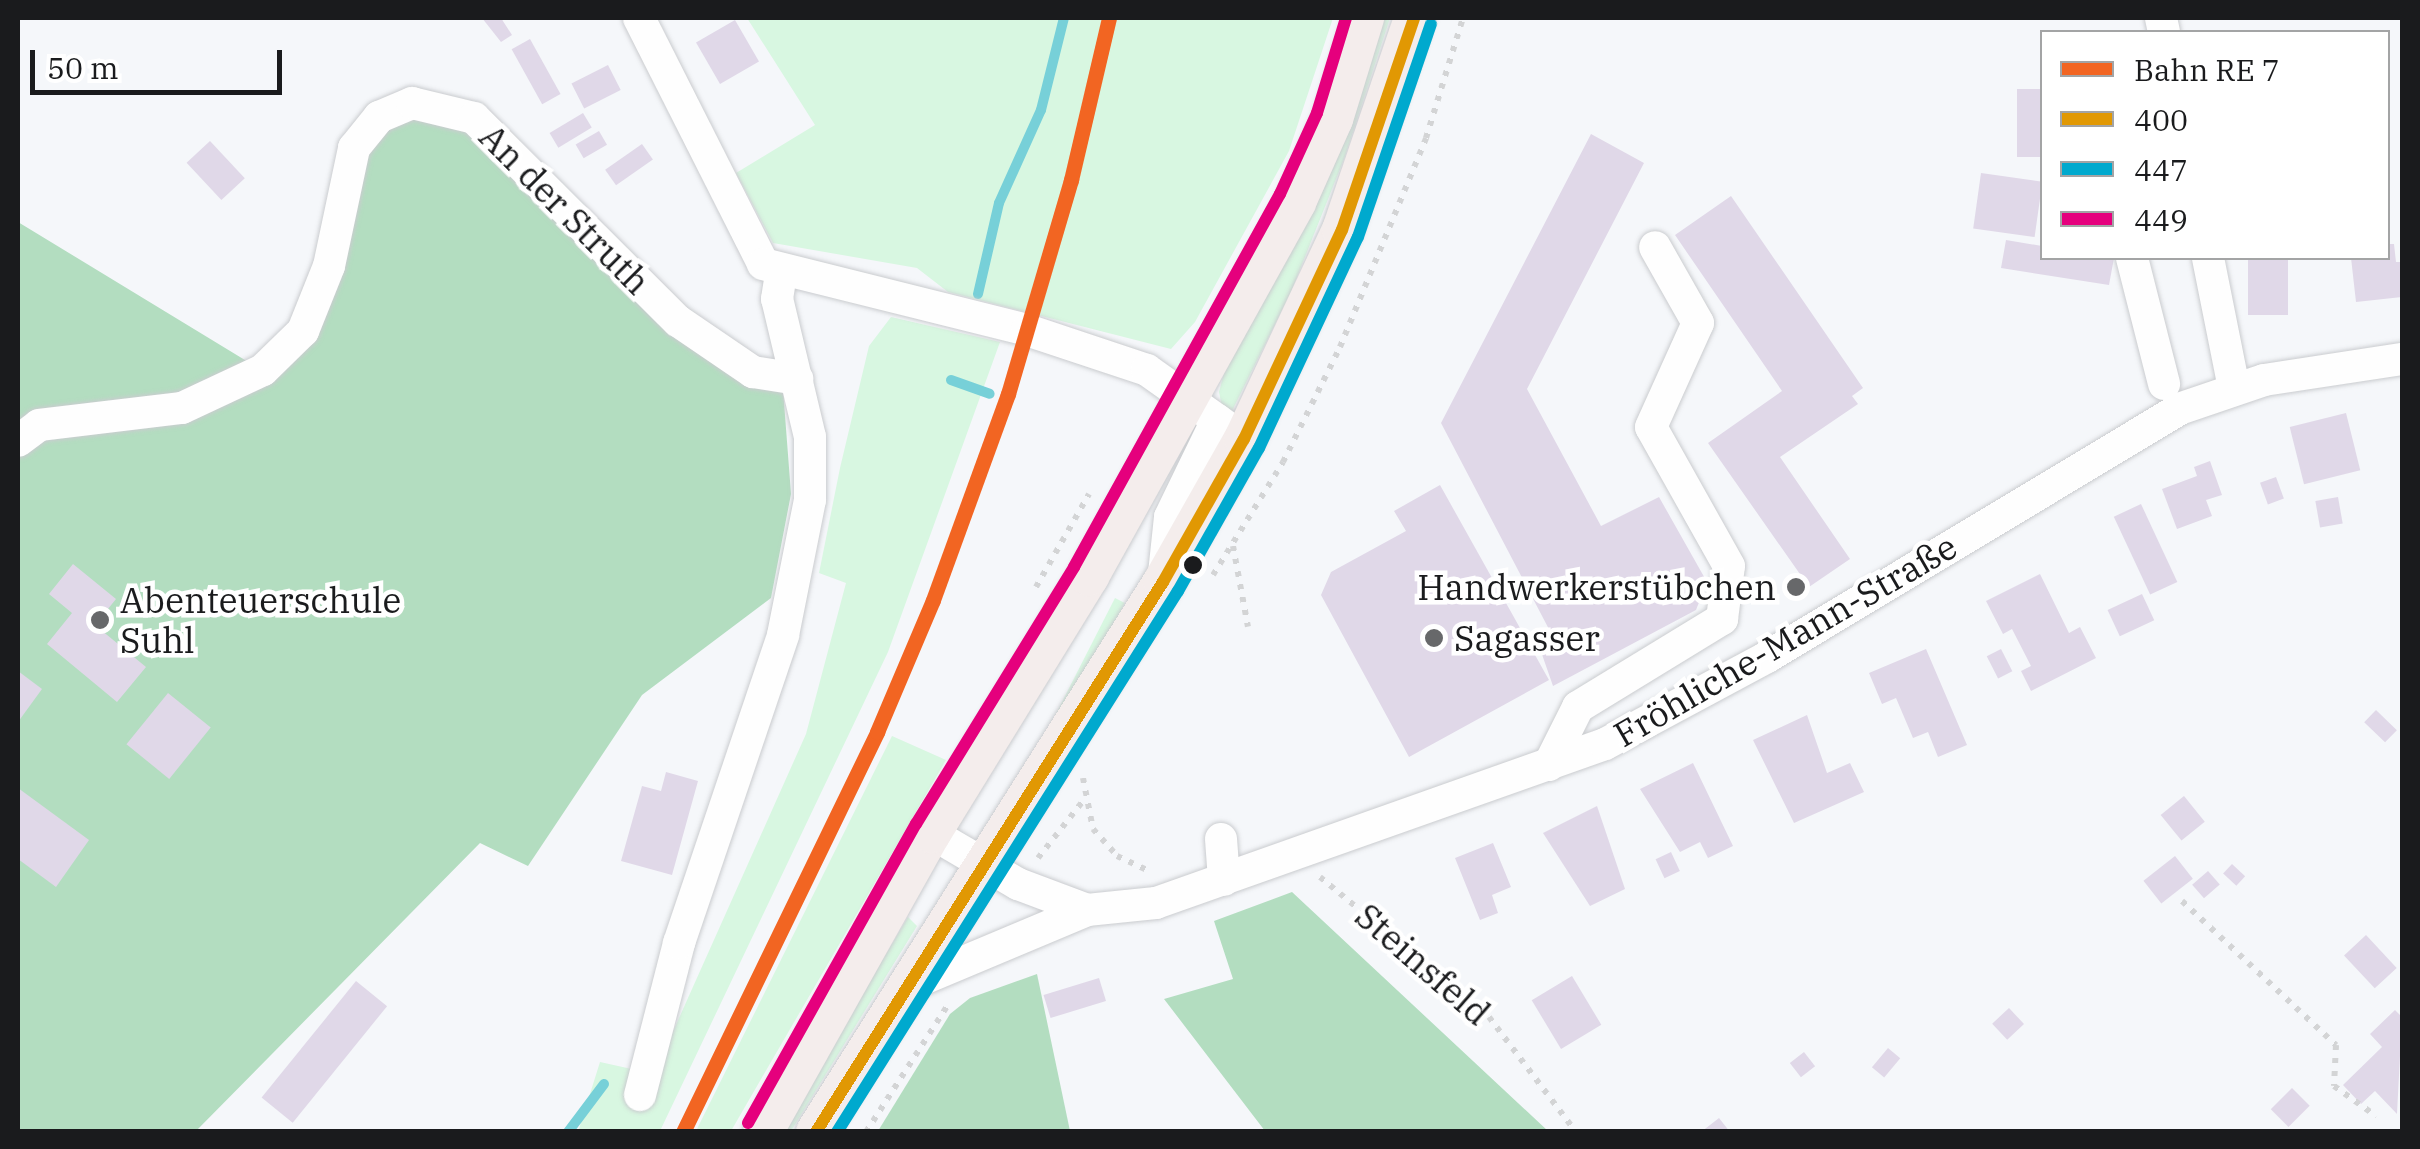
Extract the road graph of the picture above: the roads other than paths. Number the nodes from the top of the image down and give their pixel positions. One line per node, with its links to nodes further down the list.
1 (640, 18): 7 (street)
2 (1364, 18): 12 (main road)
3 (1414, 18): 12 (main road)
4 (1655, 247): 14 (street)
5 (2133, 260): 10 (street)
6 (2208, 260): 11 (street)
7 (782, 273): 9 (street); 12 (street)
8 (2402, 359): 11 (street, Fröhliche-Mann-Straße)
9 (797, 379): 13 (street, An der Struth); 21 (street)
10 (2164, 384)
11 (2234, 388): 14 (street, Fröhliche-Mann-Straße)
12 (1216, 419): 15 (main road); 17 (main road)
13 (18, 441)
14 (1549, 765): 18 (street, Fröhliche-Mann-Straße)
15 (932, 832): 17 (street, Fröhliche-Mann-Straße); 22 (main road)
16 (1221, 838): 18 (street)
17 (984, 864): 19 (street, Fröhliche-Mann-Straße); 20 (main road)
18 (1224, 880): 19 (street, Fröhliche-Mann-Straße)
19 (1087, 910): 20 (street)
20 (904, 987): 23 (main road)
21 (640, 1095)
22 (764, 1132)
23 (816, 1132)

